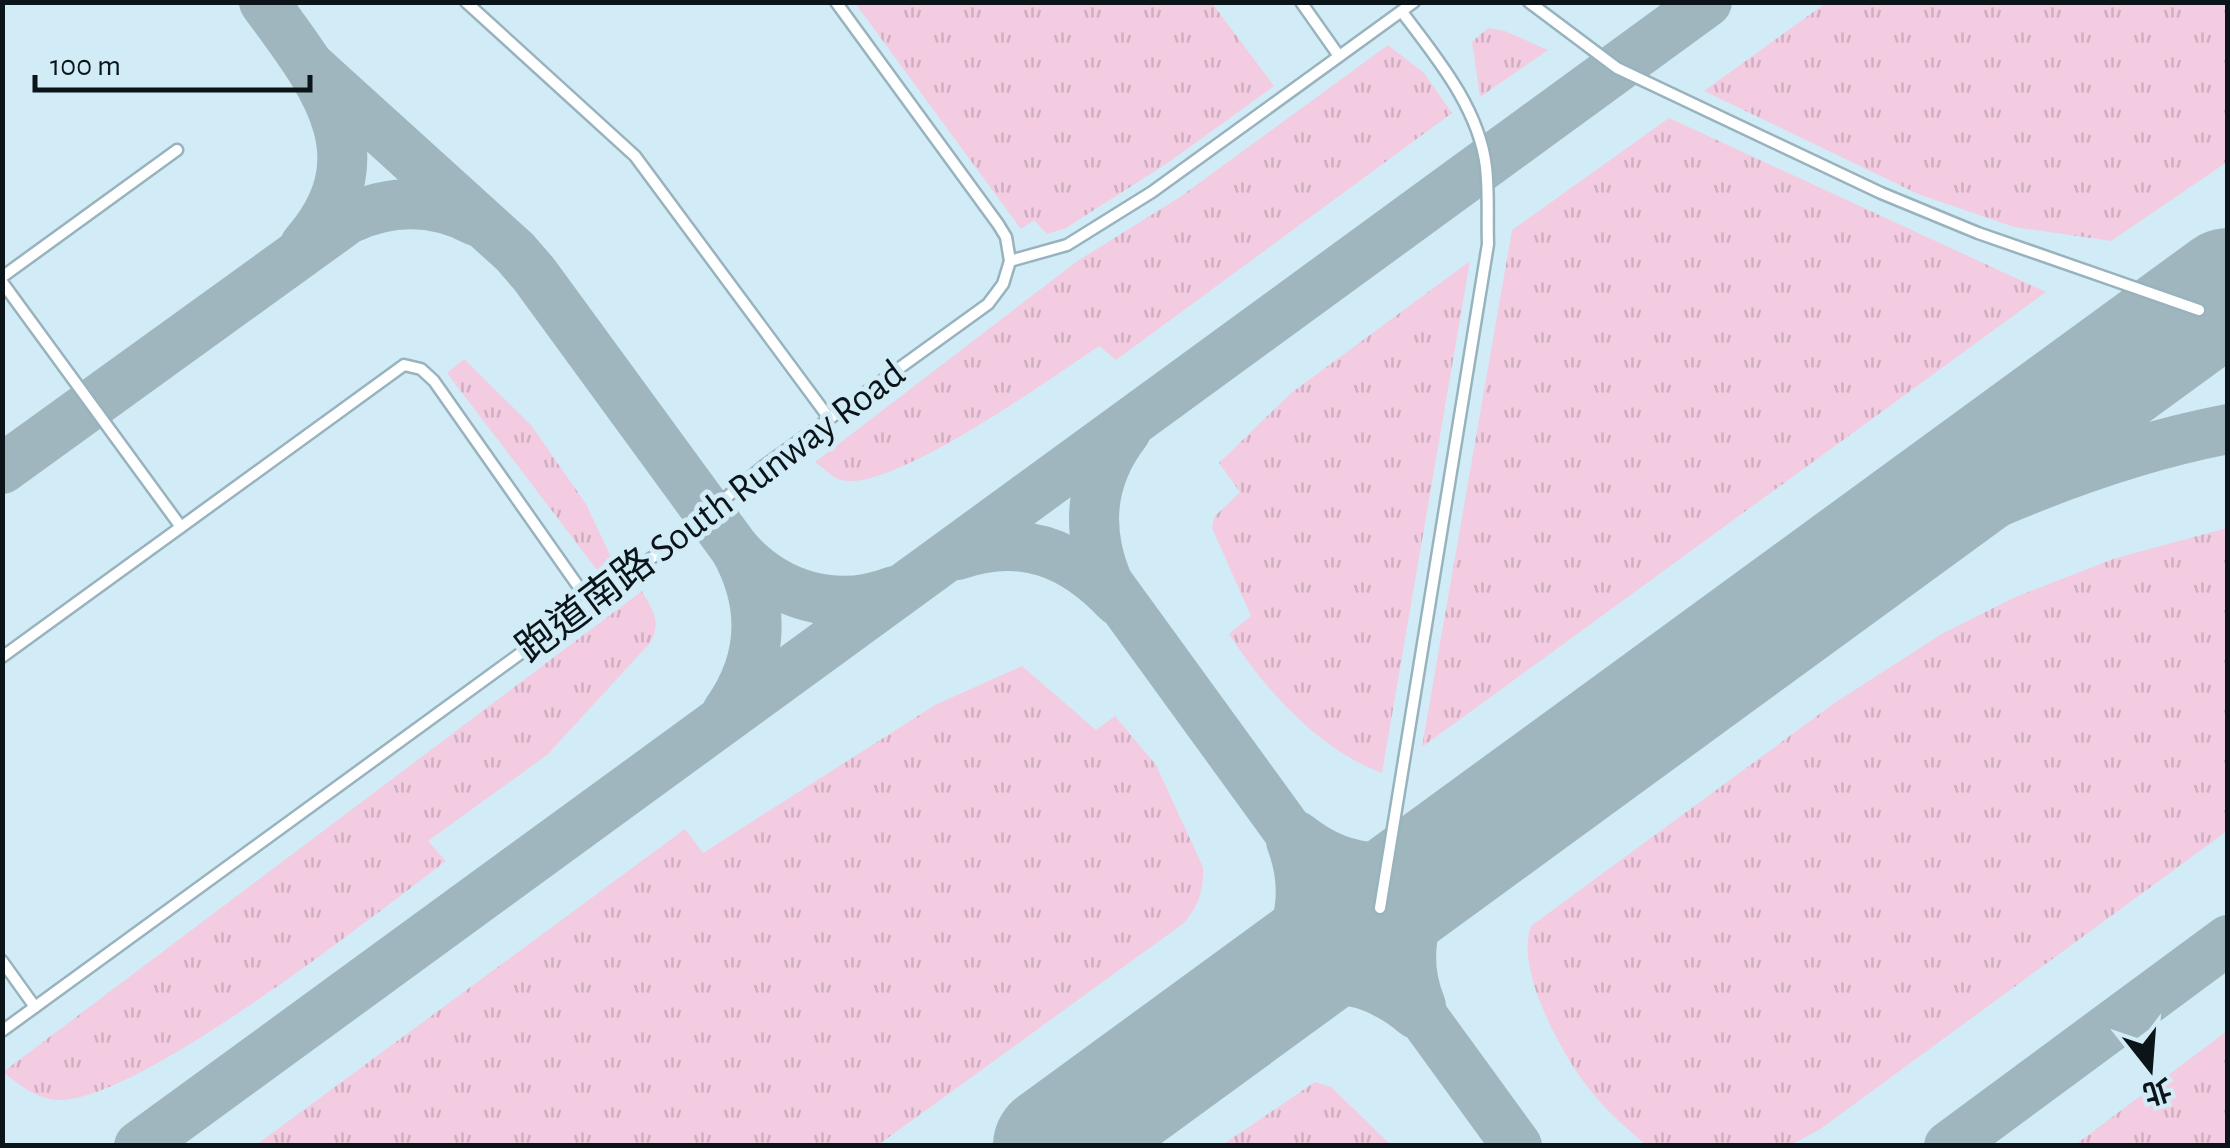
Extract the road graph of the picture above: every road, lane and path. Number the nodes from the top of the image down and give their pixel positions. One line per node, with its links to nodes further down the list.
1 (466, 2): 12 (lane)
2 (836, 2): 9 (lane)
3 (1302, 2): 7 (lane)
4 (1414, 2): 6 (lane)
5 (1529, 2): 11 (lane)
6 (1402, 12): 7 (lane); 16 (lane)
7 (1339, 56): 9 (lane)
8 (178, 150): 10 (lane)
9 (1010, 260): 12 (lane, 跑道南路 South Runway Road)
10 (2, 280): 13 (lane)
11 (2199, 310)
12 (829, 418): 14 (lane, 跑道南路 South Runway Road)
13 (181, 527): 14 (lane); 15 (lane)
14 (590, 603): 18 (lane, 跑道南路 South Runway Road)
15 (2, 657)
16 (1380, 908)
17 (2, 962): 18 (lane)
18 (35, 1007): 19 (lane, 跑道南路 South Runway Road)
19 (2, 1031)

